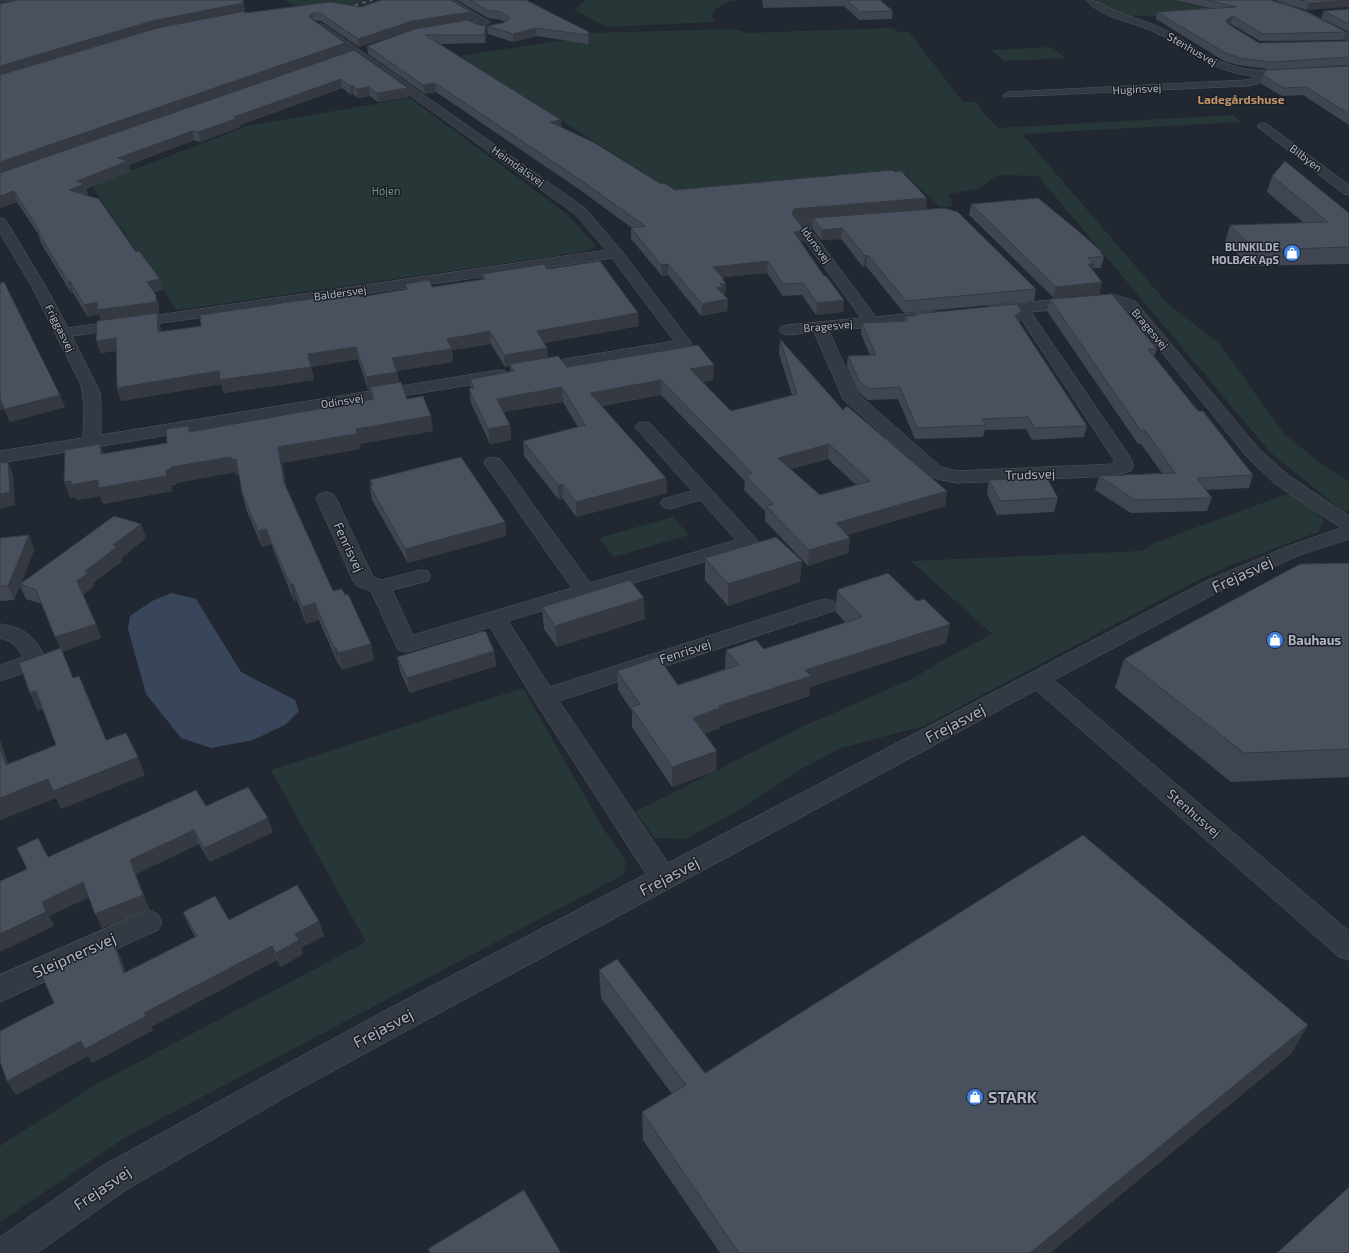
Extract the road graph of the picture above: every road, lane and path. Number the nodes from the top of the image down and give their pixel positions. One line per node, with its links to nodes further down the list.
1 (1090, 0): 12 (street, Stenhusvej)
2 (1261, 0): 5 (street)
3 (451, 2): 7 (street)
4 (1321, 13): 5 (street)
5 (1306, 15): 8 (street)
6 (317, 24): 10 (street, Heimdalsvej)
7 (435, 29)
8 (1349, 38)
9 (371, 48): 10 (street)
10 (352, 54): 18 (street, Heimdalsvej)
11 (1349, 69): 12 (street, Stenhusvej)
12 (1259, 72): 13 (street, Huginsvej)
13 (1008, 95)
14 (1264, 126): 15 (street, Bilbyen)
15 (1349, 190)
16 (855, 220): 22 (street, Idunsvej)
17 (0, 222): 25 (street, Friggasvej)
18 (616, 253): 25 (street, Baldersvej); 26 (street, Heimdalsvej)
19 (1021, 308): 20 (street, Bragesvej); 23 (street, Trudsvej); 34 (street, Bragesvej)
20 (978, 312)
21 (949, 315): 22 (street, Bragesvej)
22 (872, 322): 23 (street, Bragesvej)
23 (820, 327): 24 (street, Bragesvej)
24 (787, 330)
25 (63, 334): 28 (street, Friggasvej)
26 (684, 344): 28 (street, Odinsvej)
27 (644, 427): 31 (street)
28 (92, 442): 29 (street, Odinsvej)
29 (0, 457)
30 (493, 463): 38 (street)
31 (705, 493): 33 (street); 38 (street)
32 (326, 498): 37 (street, Fenrisvej)
33 (670, 503)
34 (1349, 525)
35 (1349, 532): 43 (street, Frejasvej)
36 (421, 576): 37 (street)
37 (380, 587): 40 (street)
38 (585, 591): 40 (street)
39 (825, 606): 44 (street, Fenrisvej)
40 (496, 619): 44 (street)
41 (0, 631): 42 (street)
42 (0, 674)
43 (1038, 679): 45 (street, Frejasvej); 47 (street, Stenhusvej)
44 (544, 697): 45 (street)
45 (664, 879): 49 (street, Frejasvej)
46 (148, 922): 48 (street, Sleipnersvej)
47 (1349, 948)
48 (0, 989)
49 (7, 1253)

